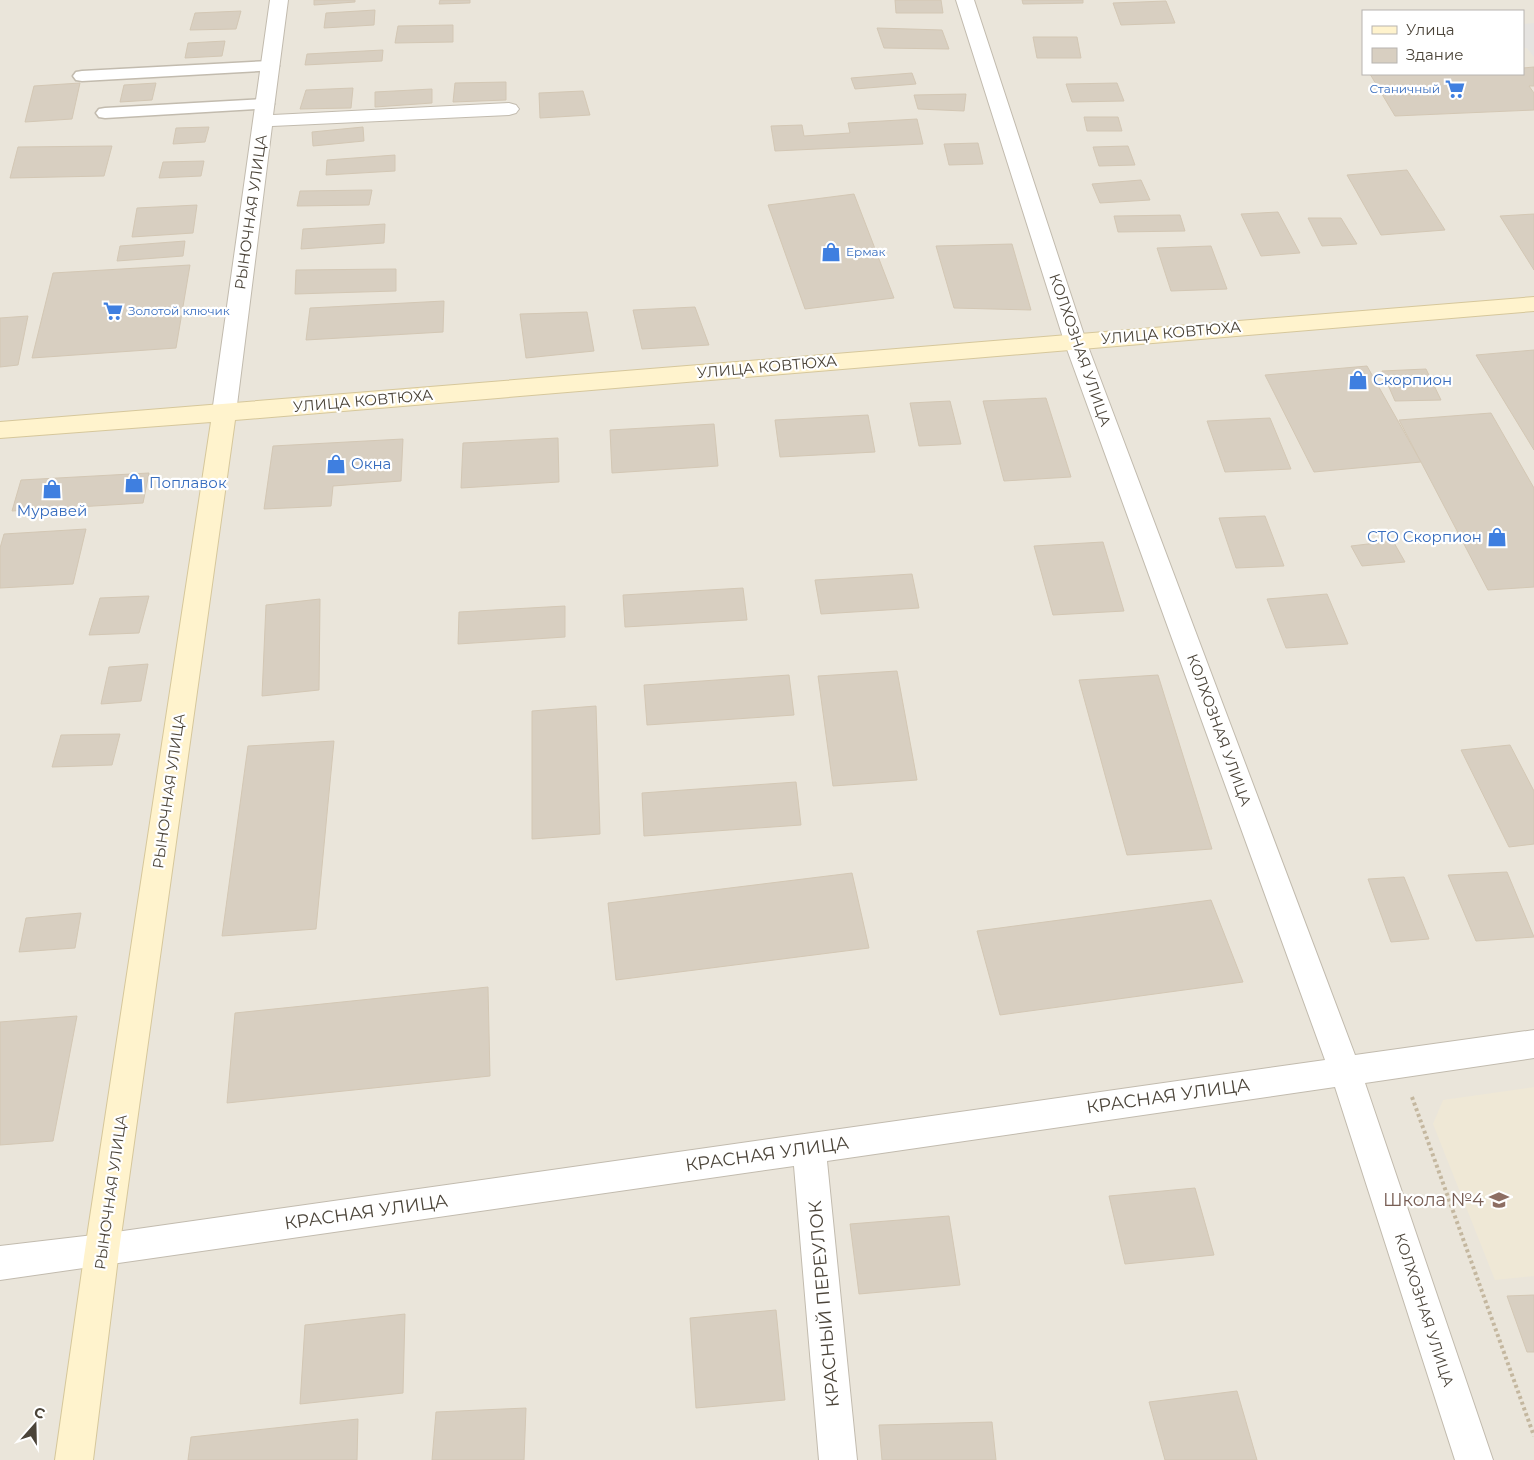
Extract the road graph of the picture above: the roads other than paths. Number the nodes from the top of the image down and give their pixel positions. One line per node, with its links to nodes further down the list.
1 (279, 0): 3 (street, РЫНОЧНАЯ УЛИЦА)
2 (966, 0): 9 (street, КОЛХОЗНАЯ УЛИЦА)
3 (270, 66): 4 (lane); 7 (street, РЫНОЧНАЯ УЛИЦА)
4 (82, 76)
5 (509, 109): 7 (street, РЫНОЧНАЯ УЛИЦА)
6 (104, 113): 7 (lane)
7 (264, 113): 10 (street, РЫНОЧНАЯ УЛИЦА)
8 (1534, 304): 9 (main road, УЛИЦА КОВТЮХА)
9 (1075, 341): 10 (main road, УЛИЦА КОВТЮХА); 13 (street, КОЛХОЗНАЯ УЛИЦА)
10 (224, 413): 11 (main road, УЛИЦА КОВТЮХА); 15 (main road, РЫНОЧНАЯ УЛИЦА)
11 (0, 430)
12 (1534, 1044): 13 (street, КРАСНАЯ УЛИЦА)
13 (1345, 1070): 14 (street, КРАСНАЯ УЛИЦА); 19 (street, КОЛХОЗНАЯ УЛИЦА)
14 (809, 1148): 15 (street, КРАСНАЯ УЛИЦА); 18 (street, КРАСНЫЙ ПЕРЕУЛОК)
15 (102, 1250): 16 (street, КРАСНАЯ УЛИЦА); 17 (main road, РЫНОЧНАЯ УЛИЦА)
16 (0, 1263)
17 (74, 1460)
18 (838, 1460)
19 (1474, 1460)

